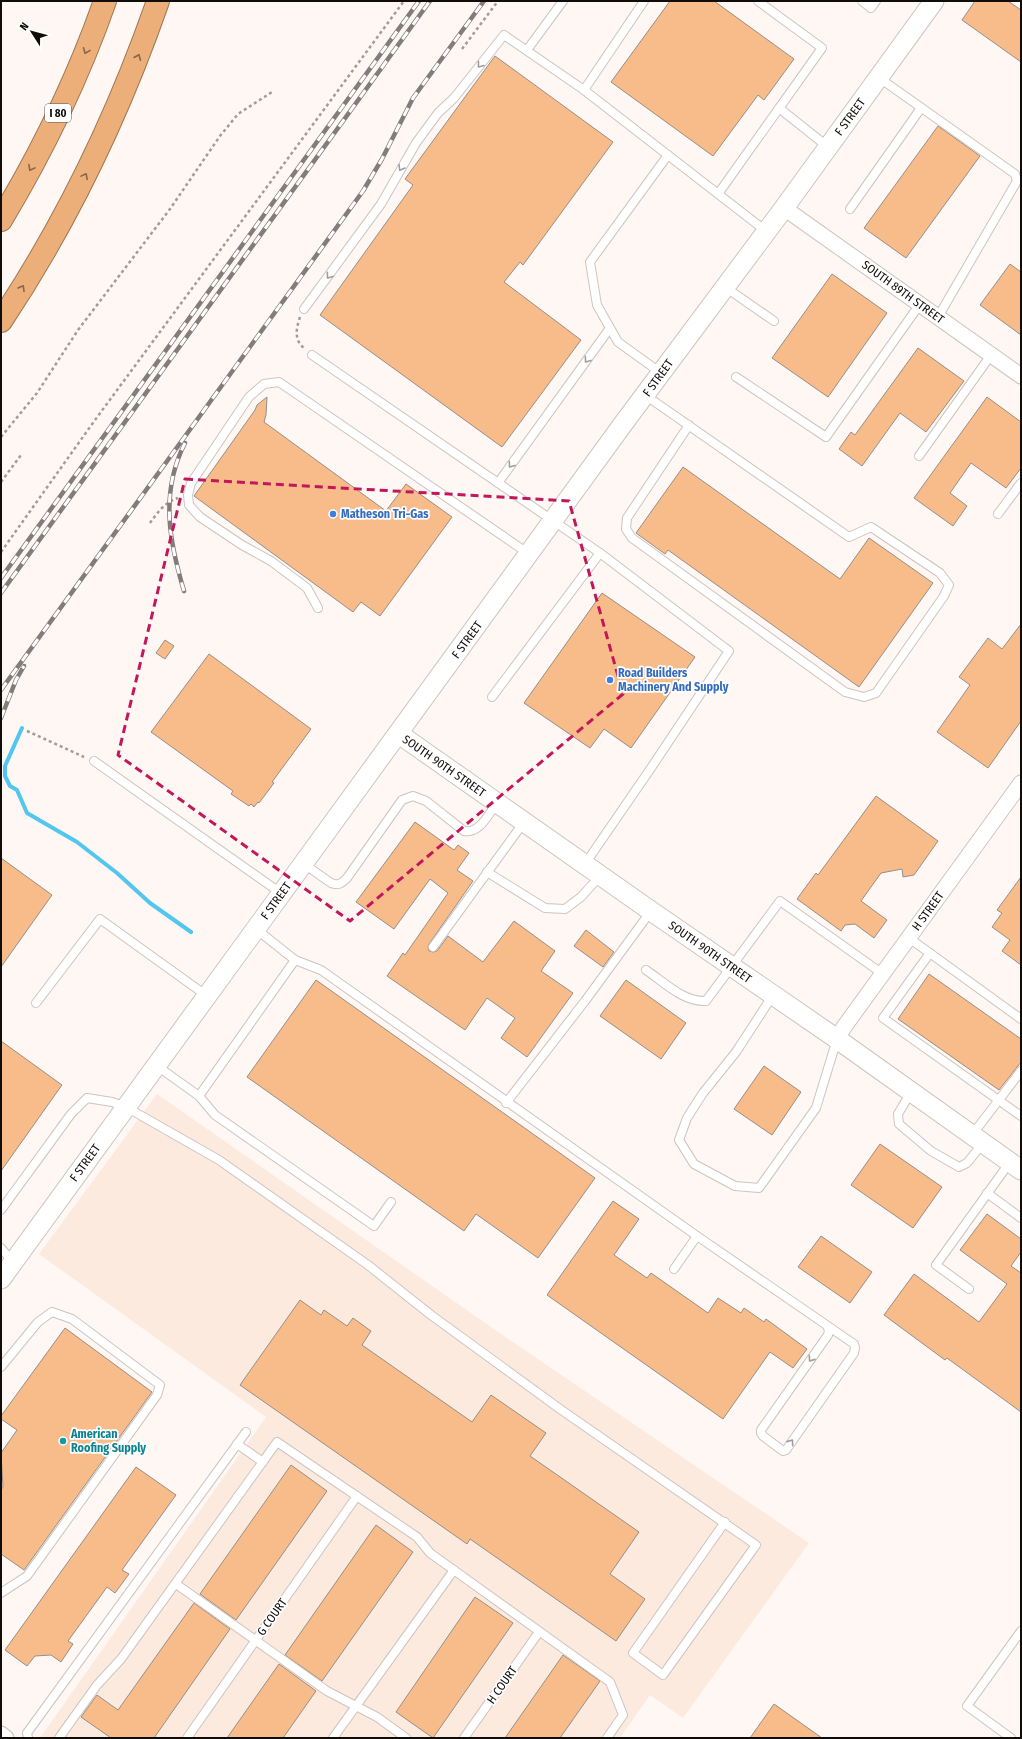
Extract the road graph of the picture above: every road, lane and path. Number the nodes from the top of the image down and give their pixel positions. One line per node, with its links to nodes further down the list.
1 (103, 1): 23 (highway, I 80, one-way to 23)
2 (158, 1): 29 (highway, one-way to 2)
3 (404, 1): 49 (path)
4 (498, 1): 11 (path)
5 (562, 1): 12 (lane)
6 (644, 1): 14 (lane)
7 (758, 1): 16 (lane)
8 (862, 1): 9 (lane)
9 (876, 1)
10 (934, 1): 13 (street, F STREET)
11 (462, 49)
12 (527, 50): 14 (lane); 27 (lane, one-way to 27)
13 (878, 77): 17 (lane); 18 (street, F STREET)
14 (584, 90): 19 (lane)
15 (272, 92): 39 (path)
16 (779, 108): 18 (lane); 20 (lane)
17 (921, 108): 22 (lane); 28 (lane)
18 (828, 146): 21 (street, F STREET)
19 (668, 155): 20 (lane); 31 (lane)
20 (718, 194): 24 (lane)
21 (784, 208): 24 (street, F STREET); 26 (street, SOUTH 89TH STREET)
22 (850, 209)
23 (1, 220)
24 (766, 231): 25 (street, F STREET)
25 (724, 287): 30 (lane); 34 (street, F STREET)
26 (920, 304): 28 (street, SOUTH 89TH STREET); 36 (lane)
27 (304, 310): 32 (path)
28 (938, 317): 33 (street, SOUTH 89TH STREET)
29 (1, 321)
30 (774, 321)
31 (610, 328): 34 (lane); 43 (lane, one-way to 43)
32 (312, 355): 43 (lane)
33 (991, 355): 35 (street, SOUTH 89TH STREET); 41 (lane)
34 (661, 373): 37 (street, F STREET)
35 (1021, 376)
36 (736, 377)
37 (645, 395): 38 (lane); 47 (street, F STREET)
38 (689, 425): 38 (lane)
39 (1, 437)
40 (21, 455): 42 (path)
41 (919, 456)
42 (1, 482)
43 (498, 483): 47 (lane)
44 (1021, 483): 46 (lane)
45 (188, 495): 48 (path); 51 (lane); 52 (lane)
46 (998, 514)
47 (553, 521): 50 (lane); 51 (street, F STREET)
48 (150, 523)
49 (1, 552)
50 (600, 553): 53 (lane); 61 (lane)
51 (529, 555): 55 (street, F STREET)
52 (318, 608)
53 (492, 697)
54 (27, 731): 56 (path)
55 (399, 734): 58 (street, SOUTH 90TH STREET); 60 (street, F STREET)
56 (94, 761): 64 (lane)
57 (1021, 783): 67 (street, H STREET)
58 (497, 803): 59 (street, SOUTH 90TH STREET); 60 (lane)
59 (524, 822): 61 (street, SOUTH 90TH STREET); 62 (lane)
60 (304, 864): 64 (street, F STREET)
61 (584, 864): 63 (street, SOUTH 90TH STREET)
62 (487, 872): 63 (lane); 68 (lane)
63 (600, 876): 65 (street, SOUTH 90TH STREET)
64 (282, 894): 66 (street, F STREET)
65 (651, 911): 71 (street, SOUTH 90TH STREET); 84 (lane)
66 (256, 929): 70 (lane); 74 (street, F STREET)
67 (909, 938): 69 (lane); 73 (street, H STREET)
68 (433, 947)
69 (930, 953): 77 (lane); 83 (lane)
70 (295, 960): 82 (lane); 84 (lane)
71 (731, 967): 72 (lane); 73 (lane); 75 (street, SOUTH 90TH STREET)
72 (646, 970)
73 (883, 974): 78 (street, H STREET)
74 (207, 996): 76 (lane); 79 (street, F STREET)
75 (773, 996): 78 (street, SOUTH 90TH STREET); 78 (lane)
76 (36, 1003)
77 (1021, 1019)
78 (837, 1040): 81 (street, SOUTH 90TH STREET)
79 (157, 1066): 82 (lane); 85 (street, F STREET)
80 (1021, 1071): 83 (lane)
81 (911, 1092): 87 (street, SOUTH 90TH STREET); 87 (lane)
82 (199, 1096): 90 (lane)
83 (1000, 1100): 86 (lane); 87 (lane)
84 (506, 1103): 93 (lane)
85 (126, 1107): 91 (lane); 95 (street, F STREET); 105 (lane)
86 (1021, 1116)
87 (978, 1139): 88 (street, SOUTH 90TH STREET)
88 (1015, 1166): 89 (lane)
89 (987, 1193): 92 (lane); 98 (lane)
90 (391, 1202)
91 (1, 1210)
92 (1021, 1218)
93 (697, 1236): 96 (lane); 99 (lane)
94 (1, 1248): 95 (lane)
95 (13, 1262): 97 (street, F STREET)
96 (674, 1269)
97 (1, 1279)
98 (969, 1289)
99 (827, 1326): 99 (lane, one-way to 99)
100 (1, 1367): 108 (lane)
101 (246, 1432): 102 (lane)
102 (237, 1444): 103 (lane); 116 (lane)
103 (263, 1462): 104 (lane); 107 (lane)
104 (357, 1496): 106 (lane); 111 (lane, G COURT)
105 (725, 1522): 105 (lane)
106 (454, 1570): 110 (lane); 112 (lane)
107 (176, 1584): 111 (lane); 114 (lane)
108 (1, 1593)
109 (1021, 1631): 122 (lane)
110 (539, 1632): 120 (lane, H COURT); 121 (lane)
111 (255, 1641): 112 (lane); 117 (lane, G COURT)
112 (357, 1705): 118 (lane); 119 (lane)
113 (1, 1734): 115 (street)
114 (62, 1737)
115 (6, 1738)
116 (28, 1738)
117 (187, 1738)
118 (333, 1738)
119 (406, 1738)
120 (464, 1738)
121 (606, 1738)
122 (1011, 1738)

